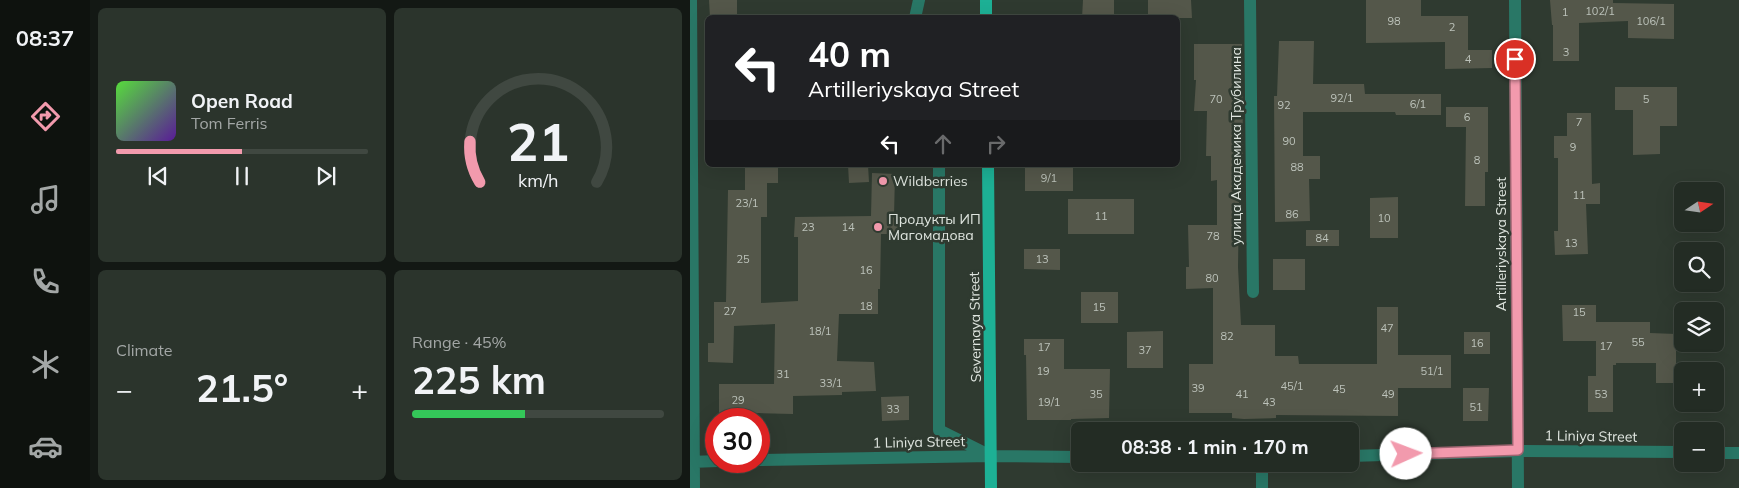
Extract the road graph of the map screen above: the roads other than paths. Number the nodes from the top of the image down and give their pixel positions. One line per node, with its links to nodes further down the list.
1 (691, 0): 19 (street)
2 (919, 0): 6 (street)
3 (986, 0): 7 (main road)
4 (1250, 0): 10 (street, улица Академика Трубилина)
5 (1515, 0): 11 (street, Artilleriyskaya Street)
6 (916, 15)
7 (986, 15)
8 (939, 167): 15 (street)
9 (988, 167): 15 (main road, Severnaya Street)
10 (1253, 292)
11 (1518, 450): 12 (street, 1 Liniya Street); 16 (street, 1 Liniya Street); 25 (street, Artilleriyskaya Street)
12 (1674, 452)
13 (1724, 453): 14 (street)
14 (1739, 453)
15 (991, 456): 17 (street, 1 Liniya Street); 18 (street, 1 Liniya Street); 23 (main road, Severnaya Street)
16 (1359, 456)
17 (1071, 457)
18 (770, 460)
19 (692, 462): 20 (street); 22 (street)
20 (705, 462)
21 (1262, 472): 24 (street)
22 (694, 488)
23 (992, 488)
24 (1262, 488)
25 (1518, 488)

